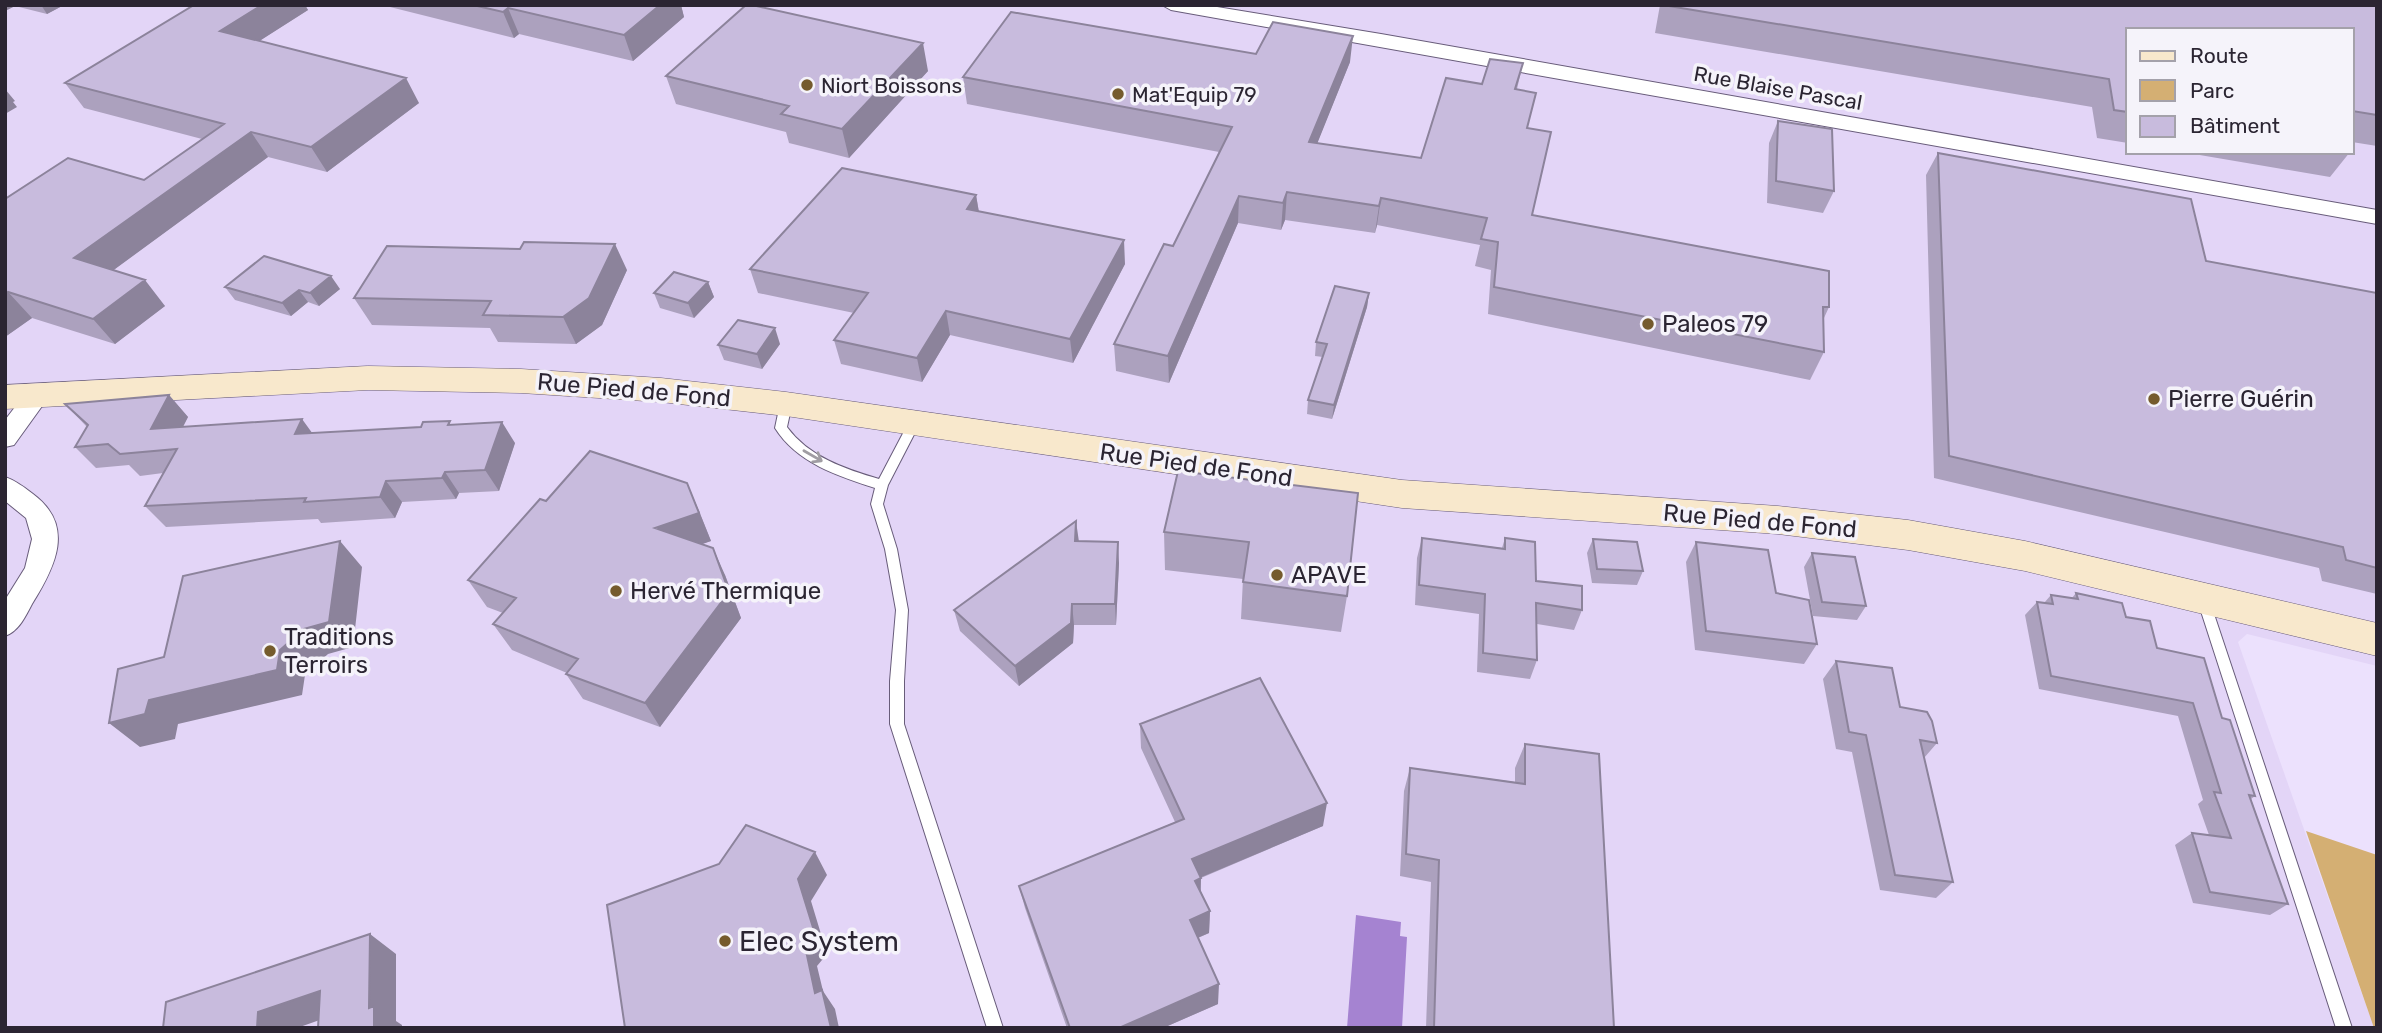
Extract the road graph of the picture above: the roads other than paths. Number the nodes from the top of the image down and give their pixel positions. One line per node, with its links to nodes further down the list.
1 (1171, 5): 2 (street, Rue Blaise Pascal)
2 (2377, 217)
3 (22, 396): 4 (main road, Rue Pied de Fond); 6 (street)
4 (786, 404): 5 (main road, Rue Pied de Fond); 7 (lane, one-way to 7)
5 (914, 423): 7 (lane); 9 (main road, Rue Pied de Fond)
6 (5, 438)
7 (882, 485): 12 (lane)
8 (5, 486): 10 (street)
9 (2203, 598): 11 (main road, Rue Pied de Fond); 13 (lane)
10 (5, 624)
11 (2377, 640)
12 (995, 1028)
13 (2344, 1028)

